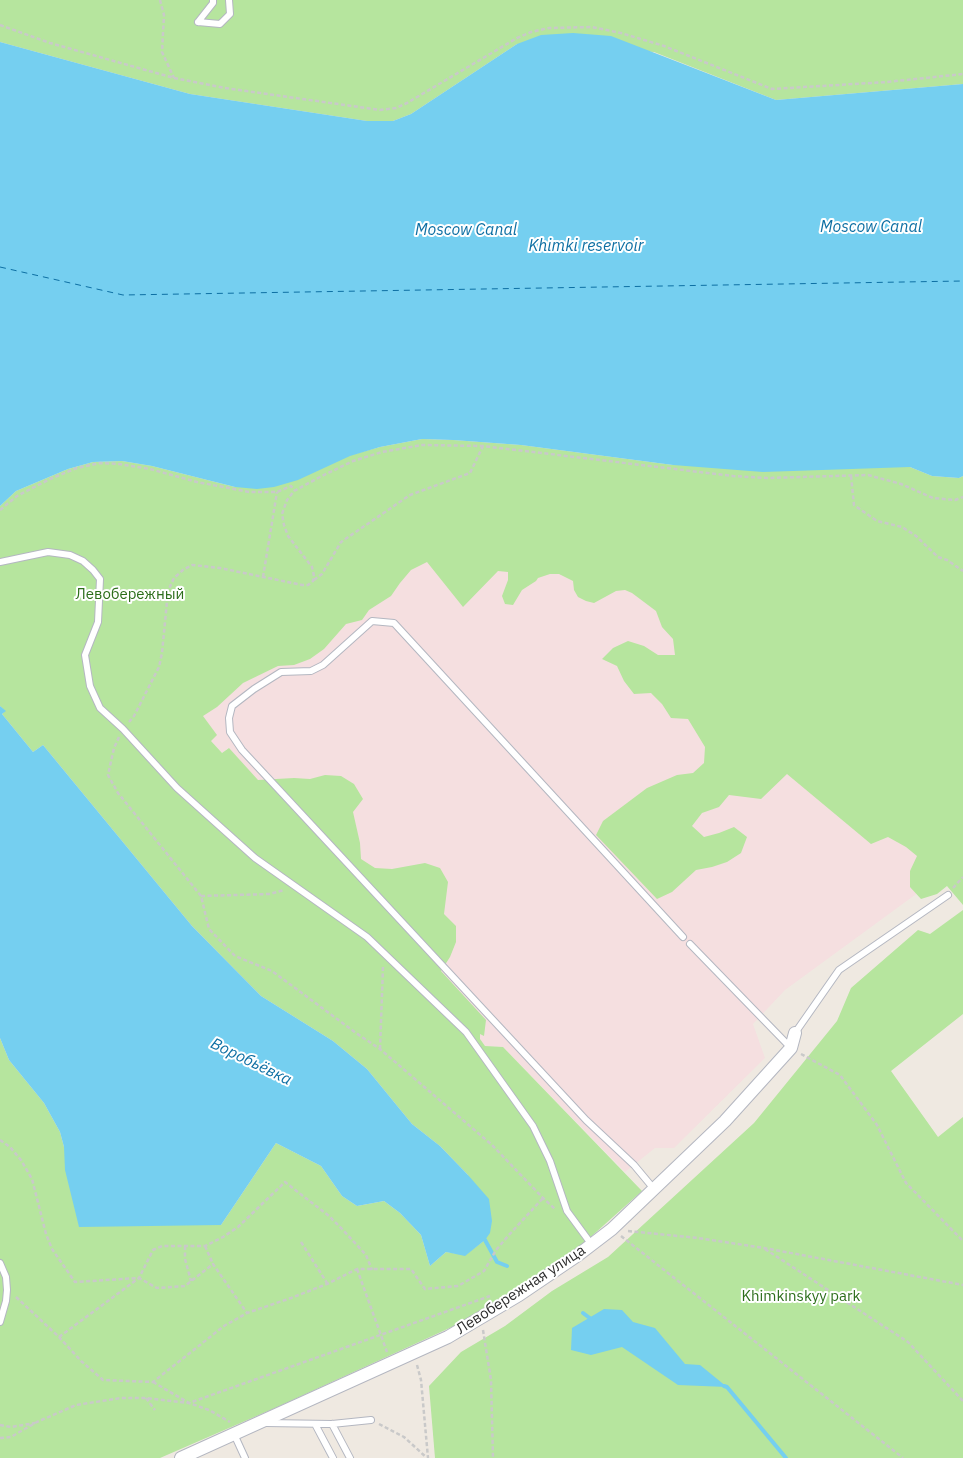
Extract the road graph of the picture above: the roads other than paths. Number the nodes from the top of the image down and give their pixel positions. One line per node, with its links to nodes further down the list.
1 (213, 0): 2 (lane)
2 (229, 0)
3 (0, 562): 10 (lane)
4 (948, 895): 7 (lane)
5 (683, 937): 9 (lane)
6 (690, 944): 8 (lane)
7 (795, 1033): 8 (street, Левобережная улица)
8 (790, 1048): 9 (street, Левобережная улица)
9 (654, 1189): 10 (street, Левобережная улица)
10 (592, 1245): 14 (street, Левобережная улица)
11 (0, 1263): 12 (lane)
12 (0, 1322)
13 (371, 1420): 16 (lane)
14 (260, 1422): 15 (lane); 17 (street, Левобережная улица)
15 (315, 1424): 16 (lane); 20 (lane)
16 (332, 1424): 21 (lane)
17 (237, 1433): 18 (street, Левобережная улица); 19 (lane)
18 (181, 1458)
19 (245, 1458)
20 (333, 1458)
21 (350, 1458)

